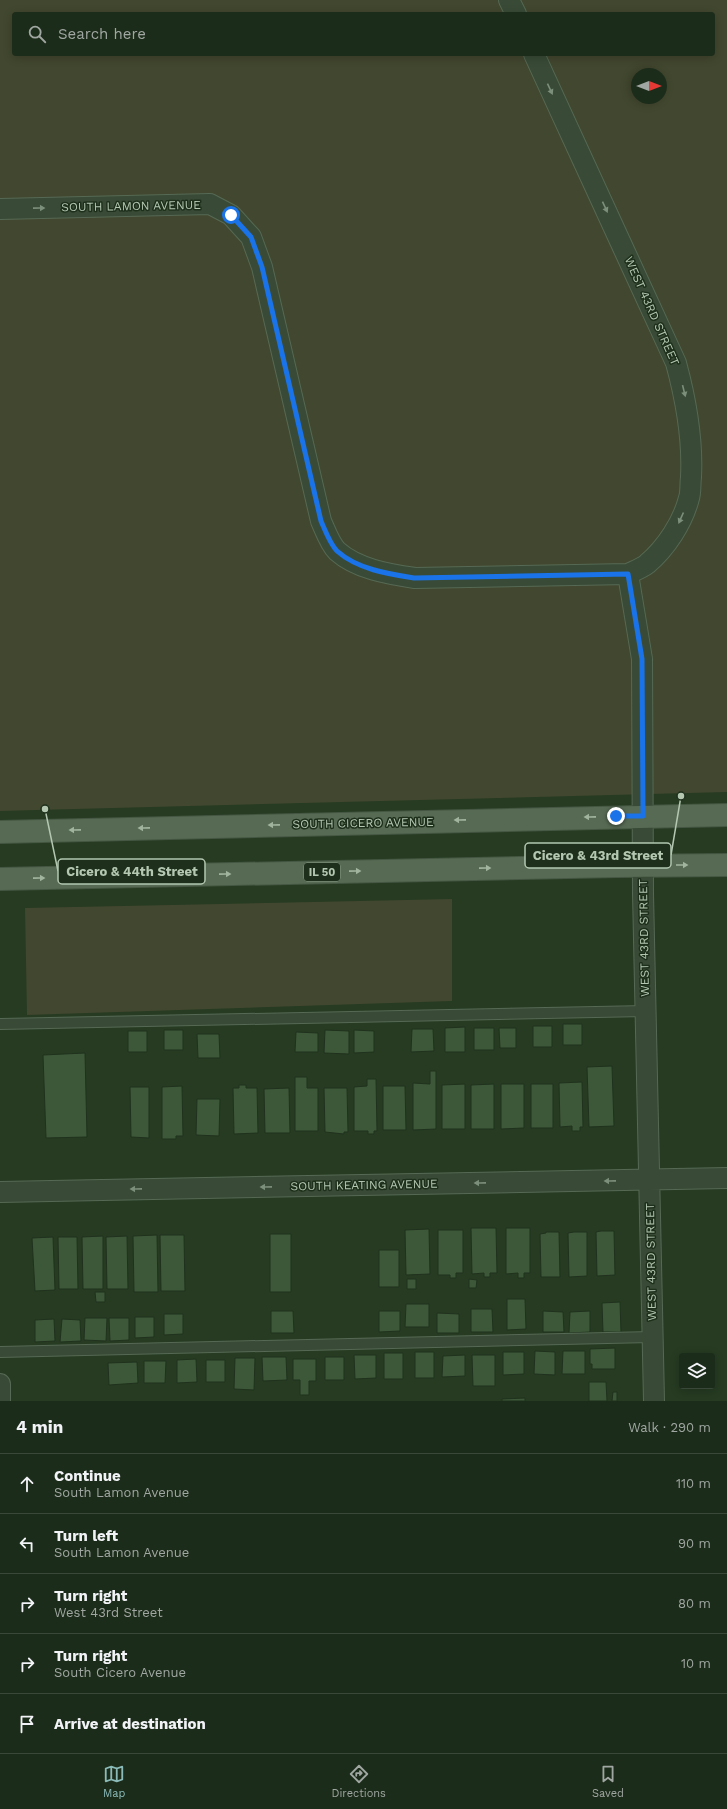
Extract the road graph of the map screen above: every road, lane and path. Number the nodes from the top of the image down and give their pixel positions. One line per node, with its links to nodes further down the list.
1 (509, 0): 2 (street)
2 (515, 12)
3 (535, 56): 5 (street, WEST 43RD STREET, one-way to 5)
4 (0, 209): 5 (street, SOUTH LAMON AVENUE, one-way to 5)
5 (628, 574): 7 (street, WEST 43RD STREET)
6 (727, 815): 7 (main road, SOUTH CICERO AVENUE)
7 (643, 816): 8 (main road, SOUTH CICERO AVENUE, one-way to 8); 9 (street, WEST 43RD STREET)
8 (0, 832)
9 (643, 865): 10 (main road, IL 50, one-way to 10); 11 (main road, IL 50, one-way to 9); 12 (street, WEST 43RD STREET)
10 (727, 865)
11 (0, 879)
12 (646, 1011): 13 (lane); 15 (street, WEST 43RD STREET)
13 (0, 1024)
14 (727, 1178): 15 (street, SOUTH KEATING AVENUE)
15 (648, 1180): 16 (street, SOUTH KEATING AVENUE, one-way to 16); 17 (street, WEST 43RD STREET)
16 (0, 1192)
17 (652, 1337): 18 (lane); 21 (street, WEST 43RD STREET)
18 (0, 1352)
19 (0, 1384): 20 (street)
20 (0, 1401)
21 (654, 1401)

